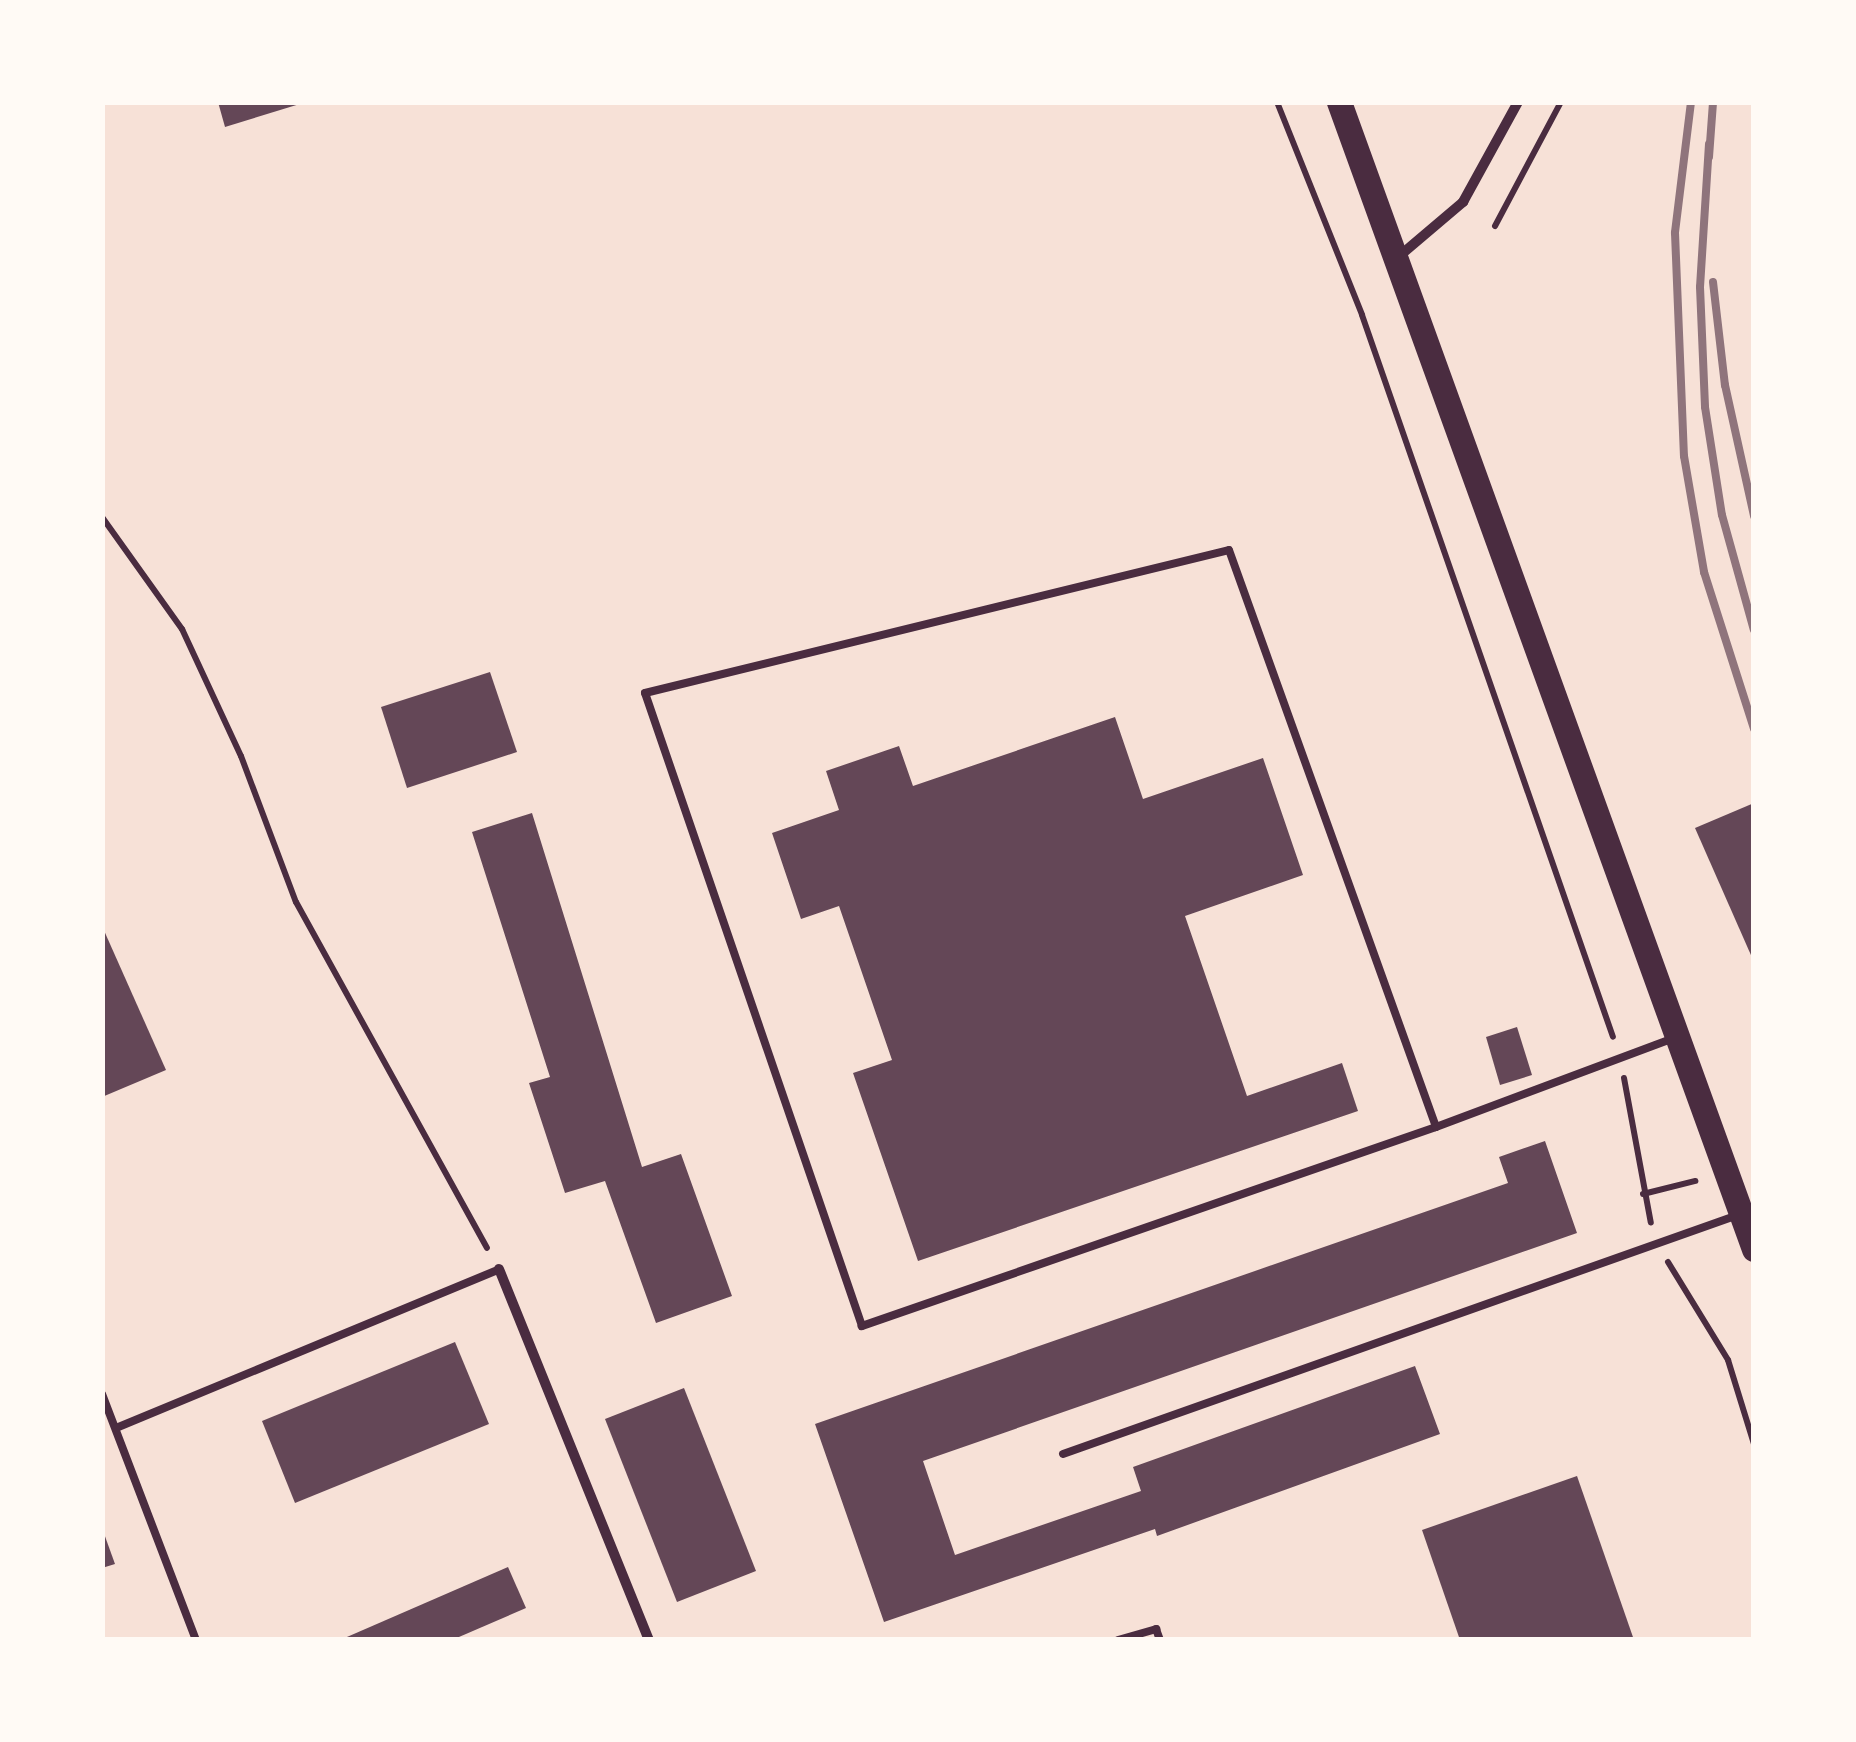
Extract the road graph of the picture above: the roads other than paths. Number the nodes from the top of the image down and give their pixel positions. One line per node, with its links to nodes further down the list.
1 (1339, 102): 3 (main road)
2 (1518, 102): 3 (street)
3 (1396, 259): 4 (main road)
4 (1674, 1038): 5 (lane); 6 (main road)
5 (1436, 1127): 5 (lane)
6 (1741, 1214): 7 (main road); 11 (lane)
7 (1754, 1248)
8 (499, 1269): 10 (lane); 13 (street)
9 (102, 1394): 10 (lane)
10 (116, 1428): 12 (lane)
11 (1064, 1454)
12 (196, 1640)
13 (649, 1640)
14 (1118, 1640): 15 (lane)
15 (1160, 1640)

